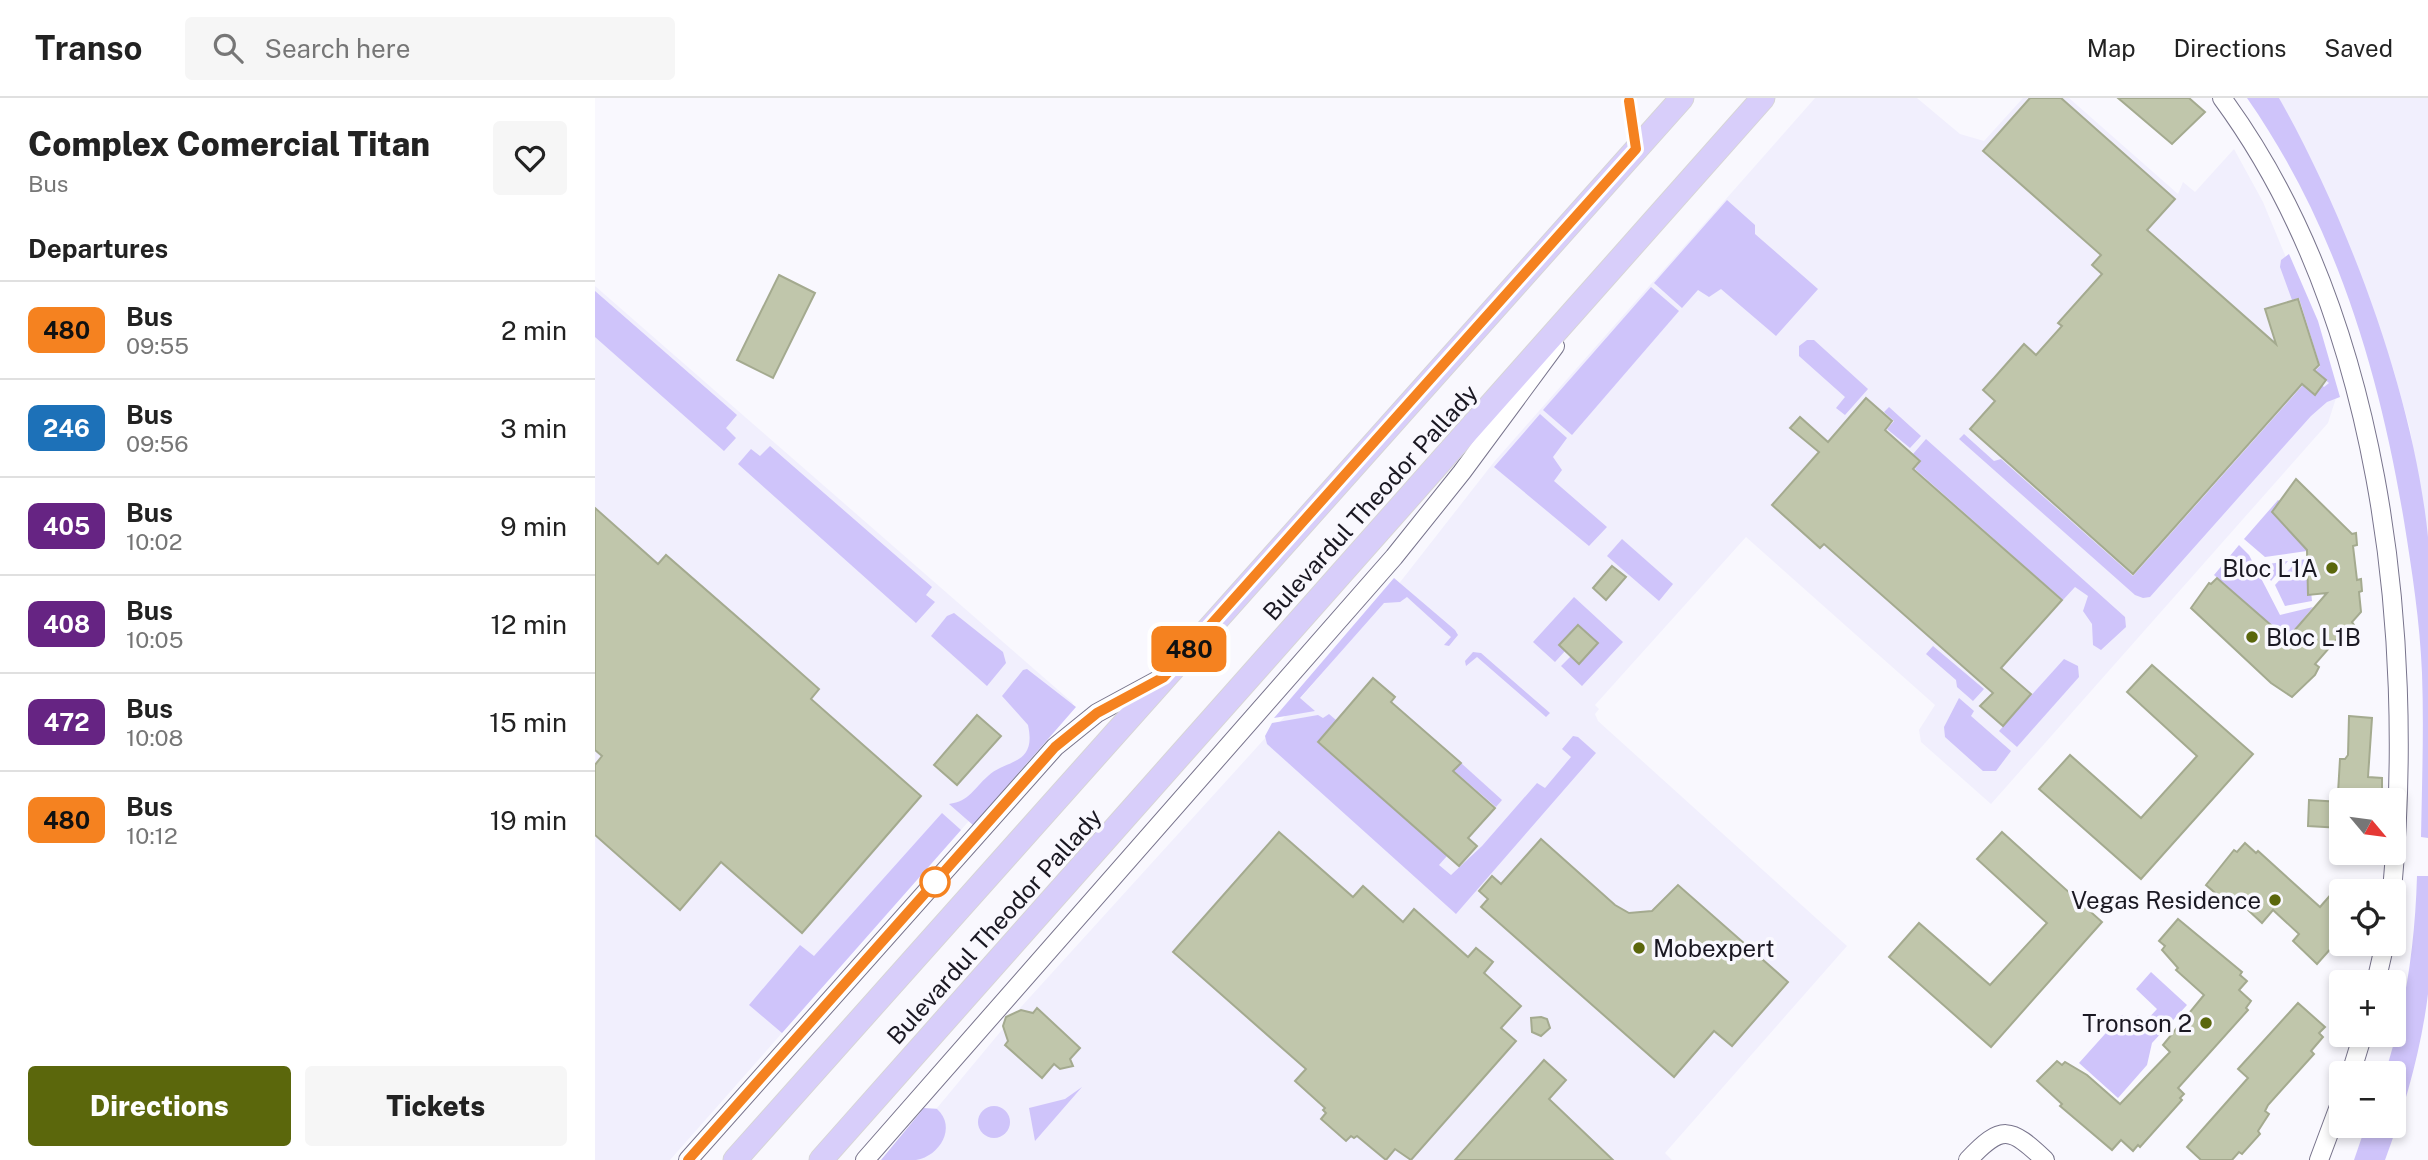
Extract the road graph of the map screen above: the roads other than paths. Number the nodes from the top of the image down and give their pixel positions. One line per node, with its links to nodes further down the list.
1 (1682, 98): 5 (main road, Bulevardul Theodor Pallady)
2 (1763, 98): 4 (main road, Bulevardul Theodor Pallady)
3 (2222, 98): 6 (street)
4 (1594, 288): 10 (main road, Bulevardul Theodor Pallady); 11 (street)
5 (1164, 677): 8 (street, Bulevardul Theodor Pallady); 9 (main road, Bulevardul Theodor Pallady)
6 (2393, 879)
7 (2329, 1133): 14 (street)
8 (688, 1160)
9 (735, 1160)
10 (821, 1160)
11 (865, 1160)
12 (1968, 1160): 13 (street)
13 (2045, 1160)
14 (2319, 1160)

